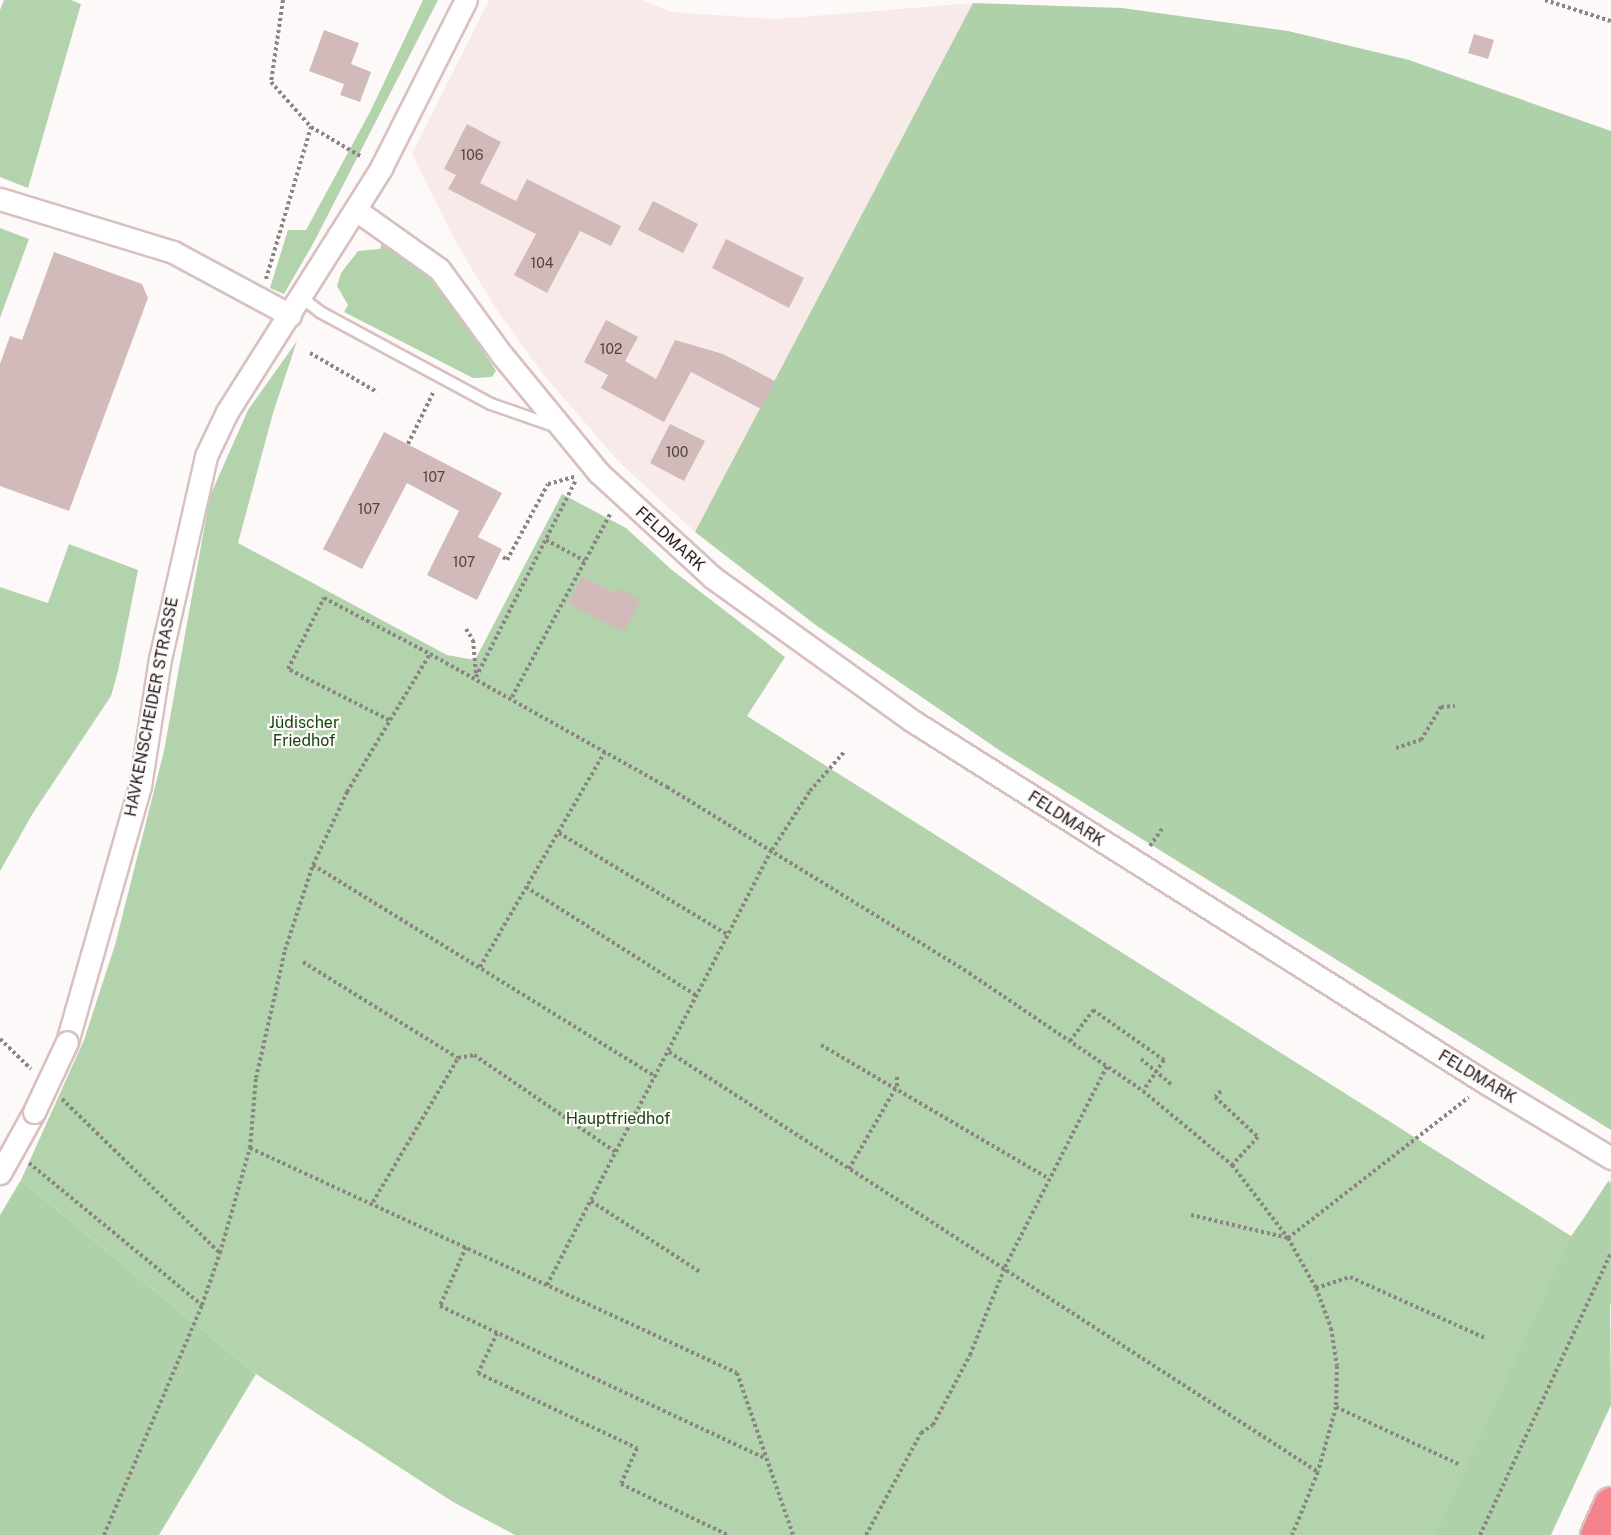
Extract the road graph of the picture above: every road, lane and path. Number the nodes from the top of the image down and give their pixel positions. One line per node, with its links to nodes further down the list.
1 (283, 0): 5 (path)
2 (466, 0): 6 (street, HAVKENSCHEIDER STRASSE)
3 (1545, 0): 4 (path)
4 (1611, 21)
5 (311, 127): 6 (path); 10 (path)
6 (381, 168): 8 (street, HAVKENSCHEIDER STRASSE)
7 (0, 199): 10 (street)
8 (356, 210): 9 (street, HAVKENSCHEIDER STRASSE); 15 (street, FELDMARK)
9 (302, 297): 11 (street, HAVKENSCHEIDER STRASSE); 15 (lane, FELDMARK)
10 (259, 300): 11 (street)
11 (290, 315): 56 (street, HAVKENSCHEIDER STRASSE, bridge)
12 (310, 353): 14 (path)
13 (434, 391): 16 (path)
14 (376, 392)
15 (560, 428): 17 (street, FELDMARK)
16 (408, 444)
17 (621, 495): 20 (path); 49 (street, FELDMARK)
18 (546, 540): 19 (path); 20 (path); 23 (path)
19 (503, 557)
20 (585, 561): 24 (path)
21 (466, 629): 23 (path)
22 (430, 654): 23 (path); 26 (path); 26 (path)
23 (476, 677): 24 (path)
24 (512, 697): 28 (path)
25 (1455, 706): 27 (path)
26 (389, 720): 32 (path)
27 (1396, 748)
28 (605, 751): 30 (path); 31 (path)
29 (844, 752): 31 (path)
30 (559, 833): 33 (path); 34 (path)
31 (772, 850): 34 (path); 39 (path)
32 (313, 865): 36 (path); 55 (path)
33 (526, 887): 36 (path); 37 (path)
34 (728, 935): 37 (path)
35 (303, 962): 42 (path)
36 (480, 967): 48 (path)
37 (697, 996): 41 (path)
38 (0, 1039): 47 (path)
39 (1070, 1041): 44 (path); 45 (path)
40 (821, 1045): 51 (path)
41 (669, 1052): 48 (path); 60 (path)
42 (458, 1058): 57 (path); 64 (path)
43 (1141, 1059): 45 (path)
44 (1107, 1066): 52 (path); 62 (path)
45 (1157, 1071): 50 (path); 52 (path)
46 (897, 1075): 51 (path)
47 (39, 1077)
48 (656, 1077): 57 (path)
49 (1486, 1083): 58 (street, FELDMARK); 66 (path)
50 (1172, 1085)
51 (897, 1086): 60 (path); 62 (path)
52 (1143, 1091): 59 (path)
53 (1221, 1091): 59 (path)
54 (56, 1092): 68 (path)
55 (250, 1148): 64 (path); 68 (path)
56 (13, 1150): 61 (street, HAVKENSCHEIDER STRASSE); 74 (path)
57 (617, 1153): 63 (path)
58 (1611, 1158)
59 (1232, 1165): 66 (path)
60 (849, 1169): 70 (path)
61 (0, 1173)
62 (1049, 1179): 70 (path)
63 (591, 1201): 71 (path); 72 (path)
64 (373, 1203): 67 (path)
65 (1191, 1215): 66 (path)
66 (1288, 1238): 73 (path)
67 (466, 1247): 72 (path); 75 (path)
68 (220, 1253): 74 (path)
69 (1611, 1253): 87 (path)
70 (1005, 1267): 80 (path); 85 (path)
71 (700, 1272)
72 (547, 1285): 78 (path)
73 (1316, 1288): 76 (path); 77 (path)
74 (202, 1305): 82 (path)
75 (497, 1333): 78 (path); 83 (path)
76 (1485, 1338)
77 (1336, 1407): 79 (path); 80 (path)
78 (766, 1459): 84 (path)
79 (1458, 1464)
80 (1318, 1472): 86 (path)
81 (1611, 1504): 88 (highway)
82 (104, 1535)
83 (728, 1535)
84 (793, 1535)
85 (866, 1535)
86 (1292, 1535)
87 (1480, 1535)
88 (1597, 1535)

